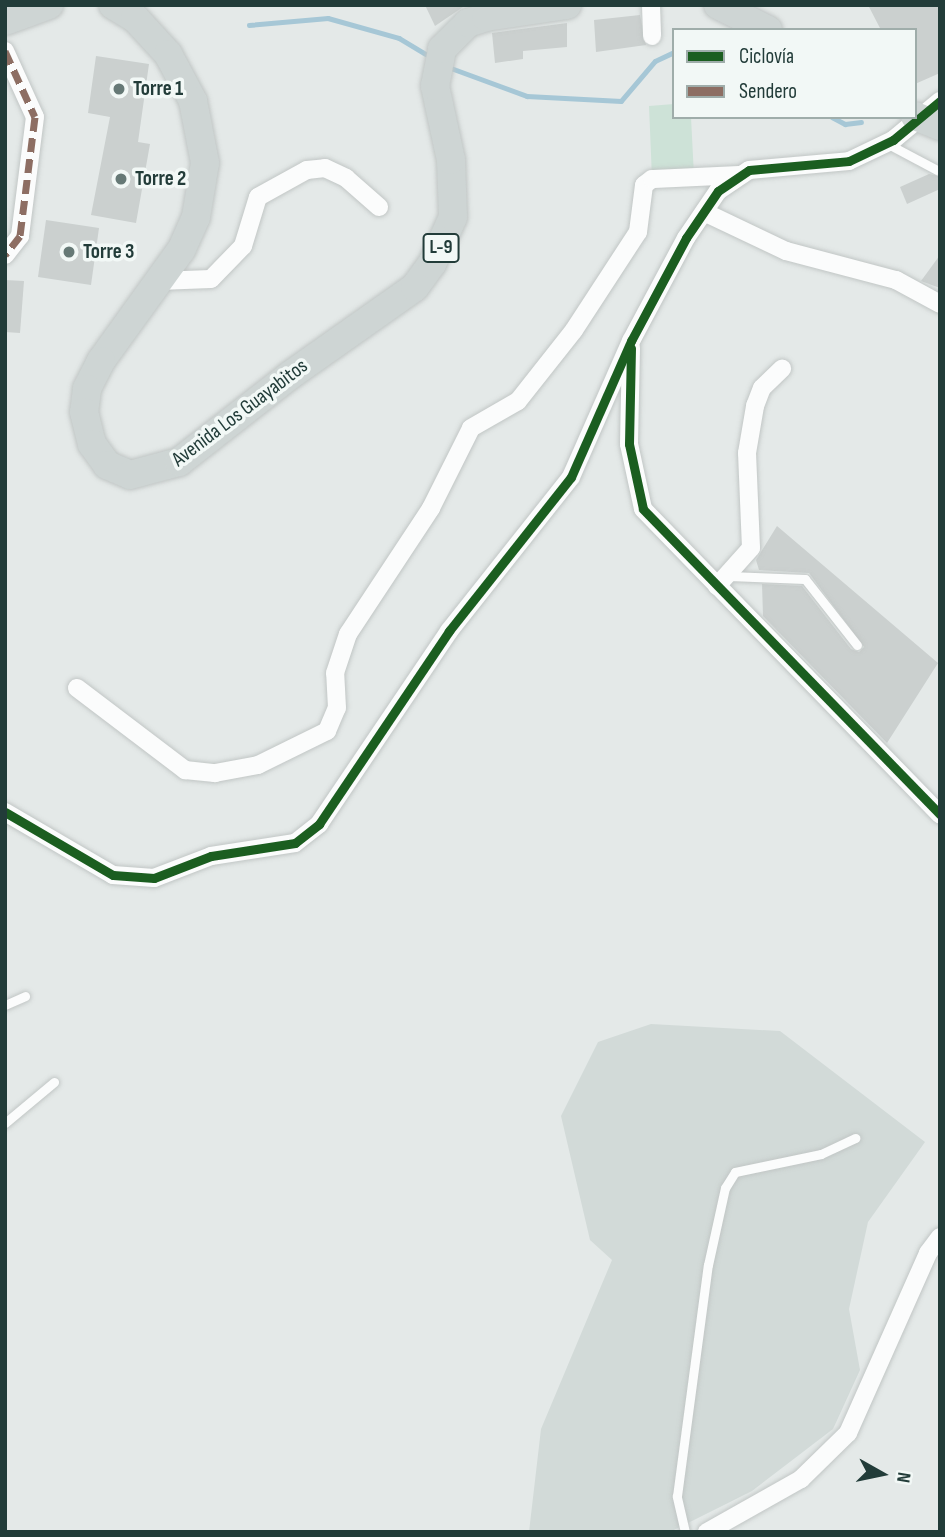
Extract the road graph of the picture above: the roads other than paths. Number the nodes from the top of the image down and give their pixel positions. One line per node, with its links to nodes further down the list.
1 (49, 5): 6 (main road)
2 (113, 5): 17 (main road, Avenida Los Guayabitos / L-9)
3 (567, 5): 17 (main road, Avenida Los Guayabitos / L-9)
4 (651, 5): 8 (street)
5 (718, 5): 7 (main road)
6 (5, 21)
7 (764, 28)
8 (652, 36)
9 (5, 51): 16 (street)
10 (928, 115): 11 (street)
11 (886, 143): 12 (lane); 13 (street)
12 (937, 170)
13 (741, 175): 15 (street); 23 (street)
14 (379, 207): 17 (street)
15 (704, 212): 18 (street); 19 (street)
16 (5, 255)
17 (158, 281)
18 (940, 304)
19 (631, 341): 21 (street); 24 (street)
20 (782, 369): 21 (street)
21 (723, 581): 22 (lane); 25 (street)
22 (857, 645)
23 (77, 688)
24 (5, 811)
25 (940, 814)
26 (25, 996): 27 (lane)
27 (5, 1005)
28 (54, 1082): 29 (lane)
29 (5, 1123)
30 (855, 1138): 32 (lane)
31 (940, 1237): 33 (street)
32 (685, 1532)
33 (707, 1532)

